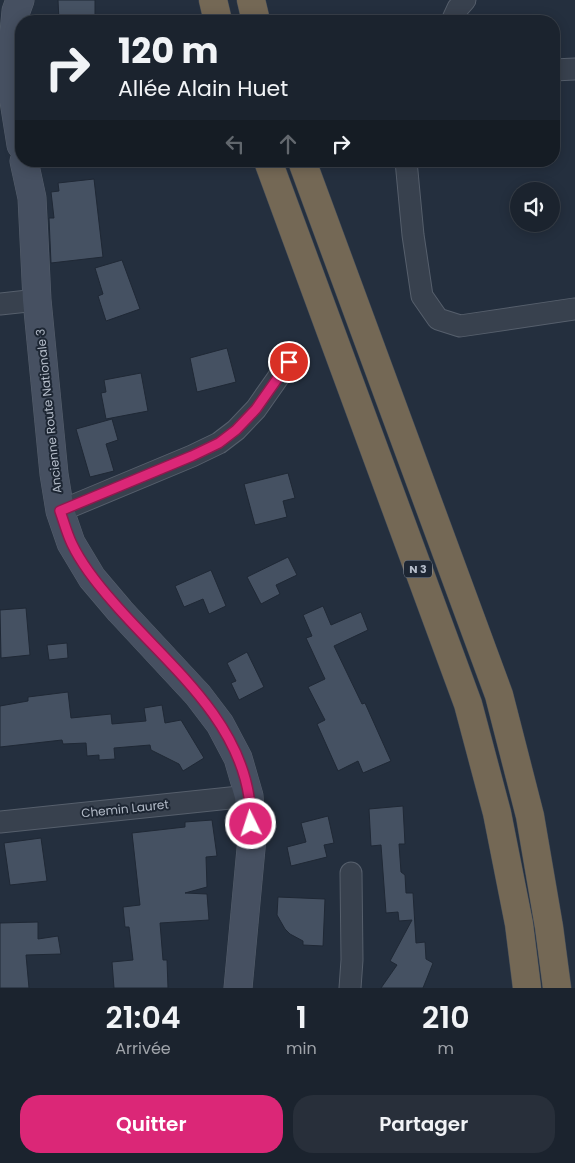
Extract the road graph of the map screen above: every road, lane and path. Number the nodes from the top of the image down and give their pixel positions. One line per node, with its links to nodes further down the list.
1 (20, 0): 5 (main road)
2 (213, 0): 6 (highway)
3 (251, 0): 7 (highway)
4 (465, 0): 8 (street)
5 (16, 15)
6 (217, 15)
7 (255, 15)
8 (455, 15)
9 (15, 22): 12 (main road)
10 (575, 69): 11 (street)
11 (560, 70)
12 (15, 107)
13 (25, 167): 17 (main road, Ancienne Route Nationale 3)
14 (270, 167): 27 (highway, N 3)
15 (304, 167): 28 (highway, N 3)
16 (407, 167): 19 (street)
17 (37, 300): 18 (street); 21 (main road, Ancienne Route Nationale 3)
18 (0, 304)
19 (574, 308)
20 (289, 362): 21 (street)
21 (60, 511): 22 (main road, Ancienne Route Nationale 3)
22 (249, 796): 23 (street, Chemin Lauret); 25 (main road, Ancienne Route Nationale 3)
23 (0, 822)
24 (351, 873): 26 (street)
25 (238, 988)
26 (350, 988)
27 (527, 988)
28 (557, 988)

